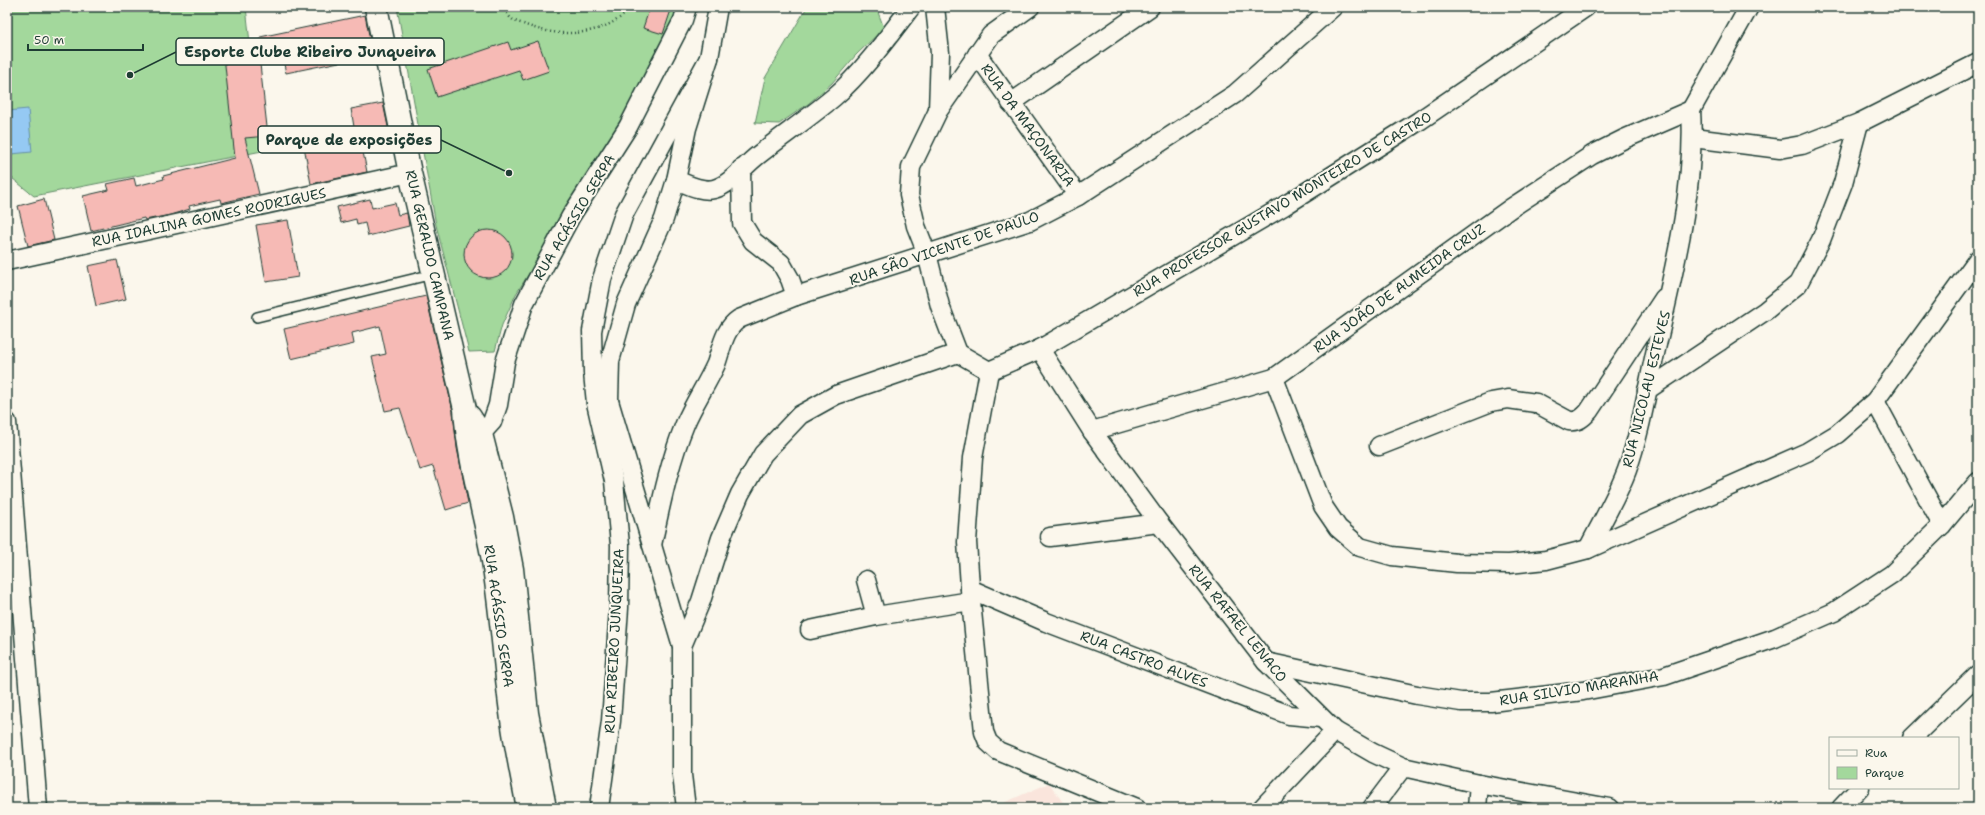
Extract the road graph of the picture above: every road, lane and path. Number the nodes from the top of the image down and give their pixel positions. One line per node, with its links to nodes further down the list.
1 (376, 7): 22 (street, RUA GERALDO CAMPANA)
2 (502, 7): 3 (path)
3 (632, 7)
4 (687, 7): 41 (street, RUA ACÁSSIO SERPA)
5 (718, 7): 14 (street)
6 (911, 7): 21 (street)
7 (935, 7): 18 (street)
8 (1030, 7): 13 (street)
9 (1150, 7): 16 (street)
10 (1333, 7): 24 (street, RUA SÃO VICENTE DE PAULO)
11 (1749, 7): 17 (street)
12 (1581, 9): 32 (street, RUA PROFESSOR GUSTAVO MONTEIRO DE CASTRO)
13 (977, 54): 16 (street, RUA DA MAÇONARIA); 18 (street)
14 (708, 58): 23 (street); 38 (street)
15 (1978, 63): 19 (street)
16 (1011, 103): 24 (street, RUA DA MAÇONARIA)
17 (1691, 110): 20 (street, RUA NICOLAU ESTEVES); 35 (street, RUA JOÃO DE ALMEIDA CRUZ)
18 (938, 111): 25 (street)
19 (1859, 123): 20 (street); 36 (street)
20 (1693, 138): 29 (street, RUA NICOLAU ESTEVES)
21 (741, 169): 23 (street); 30 (street)
22 (410, 173): 27 (street, RUA IDALINA GOMES RODRIGUES); 28 (street, RUA GERALDO CAMPANA)
23 (676, 180): 38 (street)
24 (1078, 196): 25 (street, RUA SÃO VICENTE DE PAULO)
25 (927, 254): 30 (street, RUA SÃO VICENTE DE PAULO); 33 (street)
26 (1978, 259): 37 (street)
27 (7, 261)
28 (433, 274): 31 (lane); 41 (street, RUA GERALDO CAMPANA)
29 (1670, 289): 36 (street, RUA NICOLAU ESTEVES); 42 (street)
30 (796, 296): 47 (street, RUA SÃO VICENTE DE PAULO)
31 (257, 317)
32 (1040, 349): 34 (street, RUA PROFESSOR GUSTAVO MONTEIRO DE CASTRO); 40 (street, RUA RAFAEL LENACO)
33 (958, 353): 34 (street); 53 (street)
34 (989, 371): 50 (street)
35 (1274, 378): 40 (street, RUA JOÃO DE ALMEIDA CRUZ); 48 (street)
36 (1647, 390): 48 (street, RUA NICOLAU ESTEVES)
37 (1875, 401): 45 (street); 48 (street)
38 (603, 402): 47 (street); 67 (street, RUA RIBEIRO JUNQUEIRA)
39 (7, 422): 64 (street)
40 (1092, 431): 44 (street, RUA RAFAEL LENACO)
41 (474, 437): 56 (street, RUA ACÁSSIO SERPA)
42 (1379, 446)
43 (1978, 482): 45 (street, RUA SILVIO MARANHA)
44 (1159, 523): 46 (street); 54 (street, RUA RAFAEL LENACO)
45 (1942, 525): 54 (street, RUA SILVIO MARANHA)
46 (1050, 537)
47 (652, 545): 53 (street)
48 (1588, 549)
49 (866, 580): 51 (street)
50 (970, 595): 51 (street); 57 (street, RUA CASTRO ALVES); 69 (street)
51 (876, 616): 52 (street)
52 (810, 630)
53 (682, 646): 68 (street)
54 (1266, 662): 57 (street, RUA RAFAEL LENACO)
55 (1978, 674): 59 (street)
56 (519, 712): 65 (street, RUA ACÁSSIO SERPA); 66 (street, RUA ACÁSSIO SERPA)
57 (1321, 718): 58 (street, RUA RAFAEL LENACO)
58 (1335, 731): 60 (street, RUA RAFAEL LENACO); 70 (street)
59 (1913, 737)
60 (1403, 767): 61 (street, RUA RAFAEL LENACO); 71 (street)
61 (1479, 784): 63 (street, RUA RAFAEL LENACO); 72 (street)
62 (1859, 789): 74 (street)
63 (1592, 807): 73 (street, RUA RAFAEL LENACO)
64 (38, 808)
65 (528, 808)
66 (545, 808)
67 (599, 808)
68 (686, 808)
69 (1137, 808)
70 (1262, 808)
71 (1372, 808)
72 (1477, 808)
73 (1610, 808)
74 (1841, 808)

